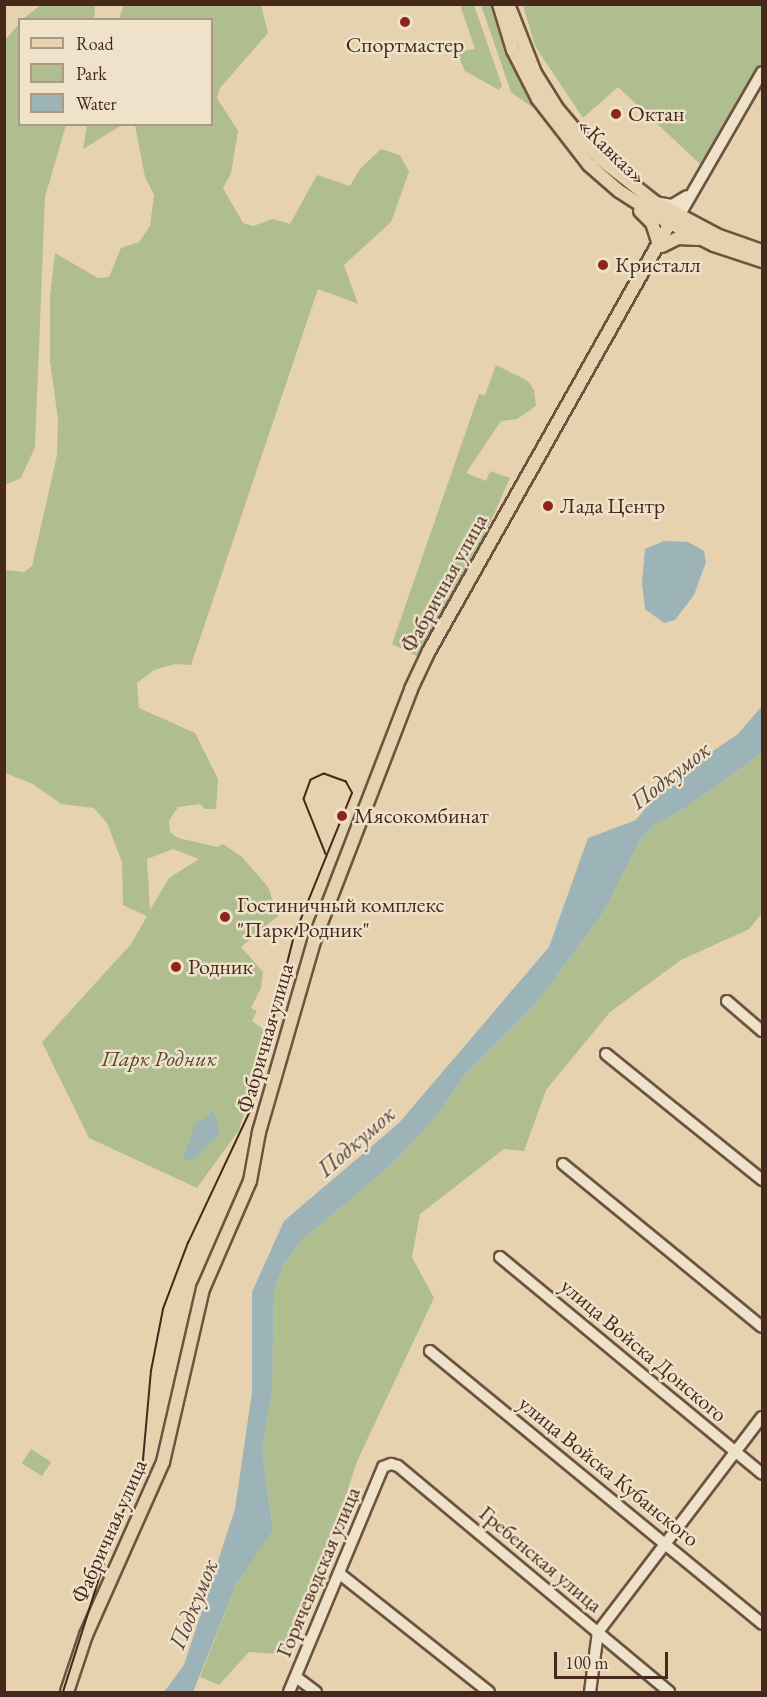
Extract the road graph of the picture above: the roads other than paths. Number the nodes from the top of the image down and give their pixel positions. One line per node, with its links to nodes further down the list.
1 (499, 4): 4 (main road, «Кавказ»)
2 (508, 4): 5 (main road, «Кавказ»)
3 (762, 72): 6 (street)
4 (571, 145): 6 (main road, «Кавказ»); 6 (main road)
5 (655, 202): 6 (main road, «Кавказ»); 6 (street)
6 (675, 220): 7 (main road, «Кавказ»); 7 (main road); 7 (street); 8 (main road); 27 (main road, Фабричная улица)
7 (704, 234): 8 (main road, «Кавказ»); 9 (main road, «Кавказ»)
8 (762, 254)
9 (762, 261)
10 (727, 1001): 11 (street)
11 (762, 1030)
12 (606, 1054): 14 (street)
13 (562, 1164): 16 (street)
14 (762, 1180)
15 (500, 1257): 19 (street, улица Войска Донского)
16 (762, 1327)
17 (430, 1351): 22 (street, улица Войска Кубанского)
18 (762, 1417): 19 (street)
19 (735, 1451): 21 (street, улица Войска Донского); 22 (street)
20 (383, 1467): 23 (street, Горячеводская улица); 25 (street, Гребенская улица)
21 (762, 1474)
22 (664, 1541): 24 (street, улица Войска Кубанского); 25 (street)
23 (340, 1574): 26 (street, Горячеводская улица); 30 (street)
24 (762, 1624)
25 (598, 1632): 31 (street); 32 (street, Гребенская улица)
26 (296, 1677): 28 (street, Горячеводская улица); 29 (street)
27 (67, 1692)
28 (289, 1692)
29 (316, 1692)
30 (489, 1692)
31 (590, 1692)
32 (669, 1692)

